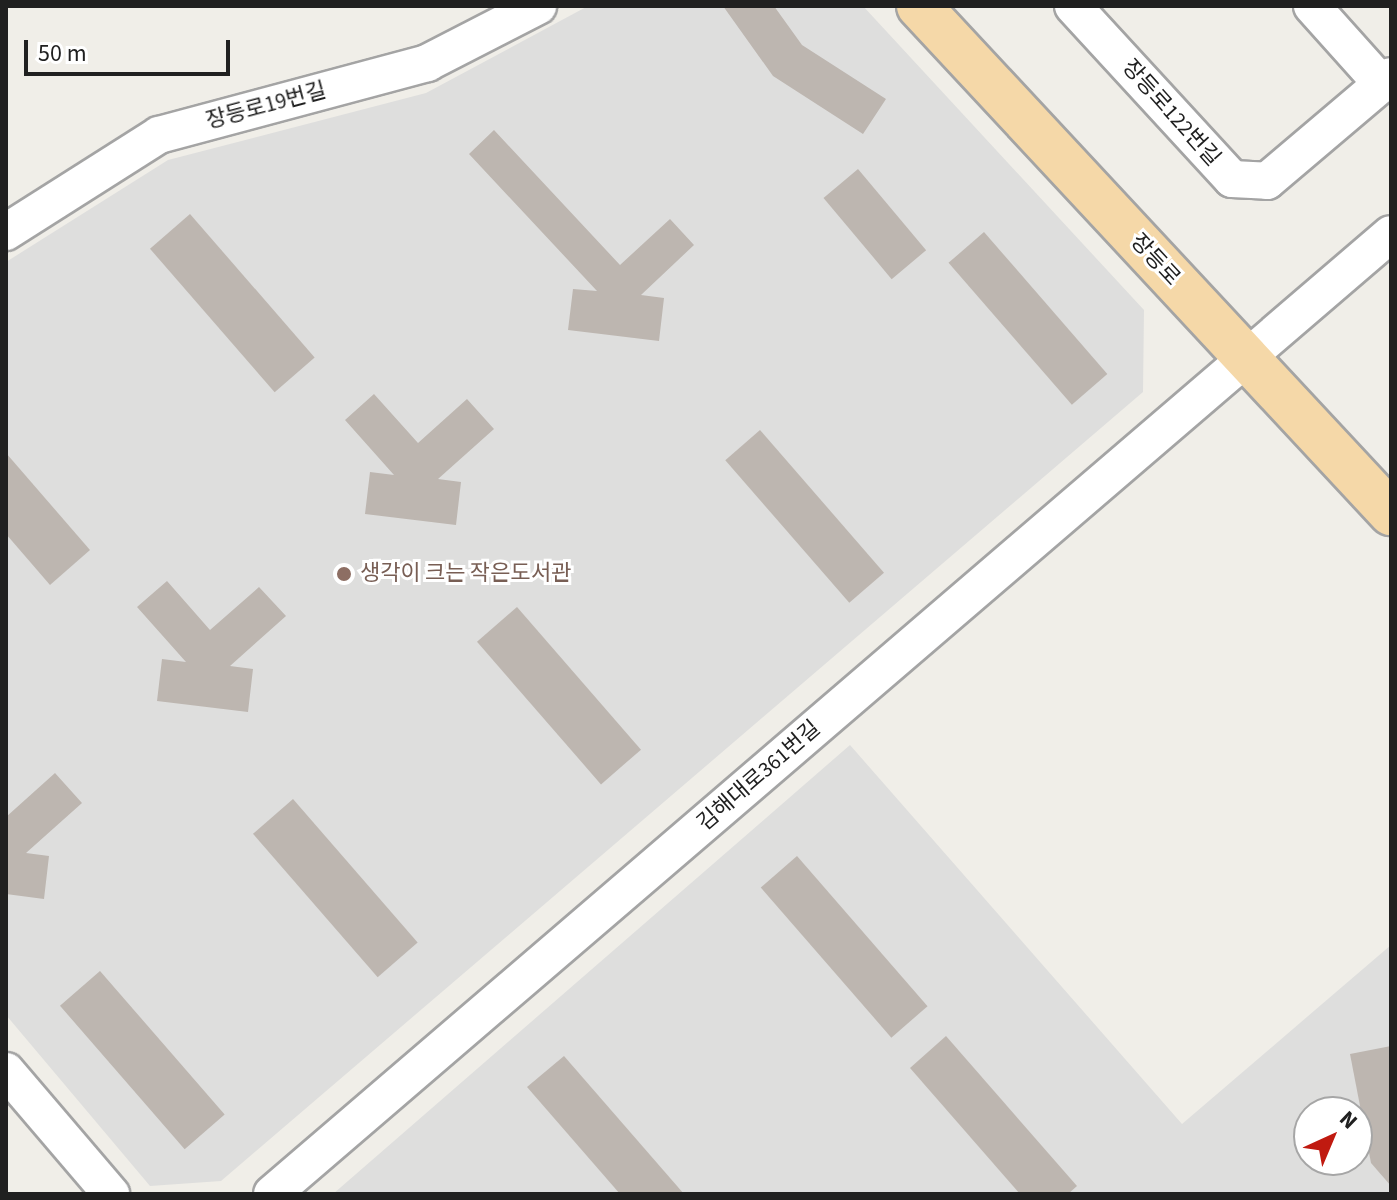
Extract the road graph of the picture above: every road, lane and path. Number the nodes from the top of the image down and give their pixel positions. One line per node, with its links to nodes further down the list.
1 (538, 6): 6 (street, 장등로19번길)
2 (919, 6): 8 (main road, 장등로)
3 (1073, 6): 5 (street, 장등로122번길)
4 (1312, 6): 5 (street)
5 (1387, 80)
6 (6, 232)
7 (1391, 234): 8 (street)
8 (1246, 359): 9 (main road, 장등로); 12 (street, 김해대로361번길)
9 (1391, 513)
10 (6, 1071): 11 (street)
11 (111, 1194)
12 (272, 1194)

